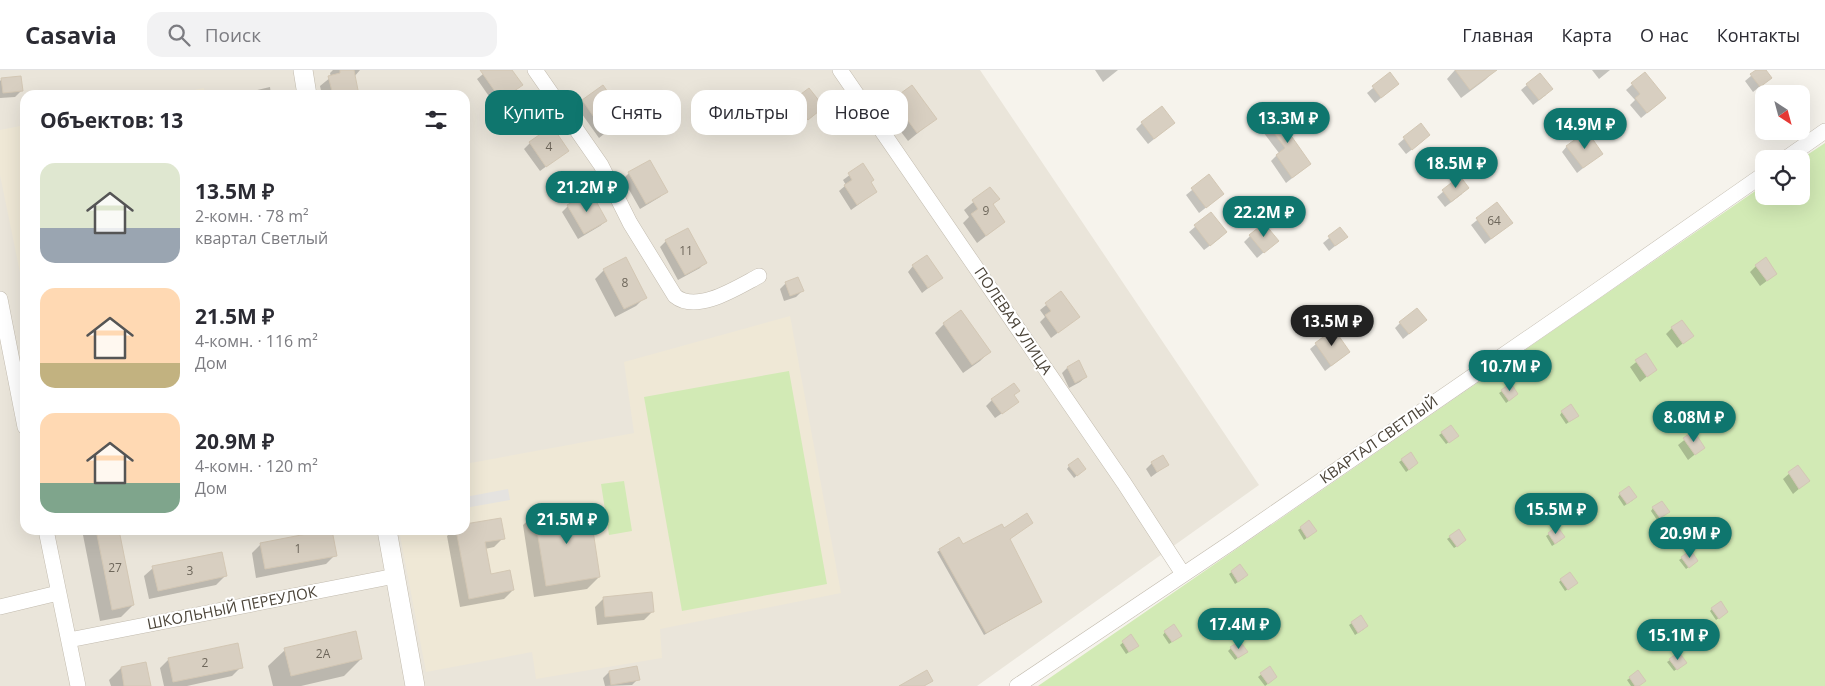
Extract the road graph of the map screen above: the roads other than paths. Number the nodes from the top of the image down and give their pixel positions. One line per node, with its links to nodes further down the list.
1 (302, 70): 4 (street)
2 (536, 70): 8 (street)
3 (840, 70): 13 (street, ПОЛЕВАЯ УЛИЦА)
4 (306, 90)
5 (1825, 131): 6 (street)
6 (1798, 150)
7 (1755, 180): 13 (street, КВАРТАЛ СВЕТЛЫЙ)
8 (759, 276)
9 (0, 299): 10 (street)
10 (20, 401)
11 (47, 535): 15 (street)
12 (387, 535): 14 (street)
13 (1183, 574): 20 (street, КВАРТАЛ СВЕТЛЫЙ)
14 (394, 576): 17 (street, ШКОЛЬНЫЙ ПЕРЕУЛОК); 19 (street)
15 (58, 593): 16 (street); 17 (street)
16 (0, 607)
17 (69, 640): 18 (street)
18 (78, 686)
19 (415, 686)
20 (1017, 686)

